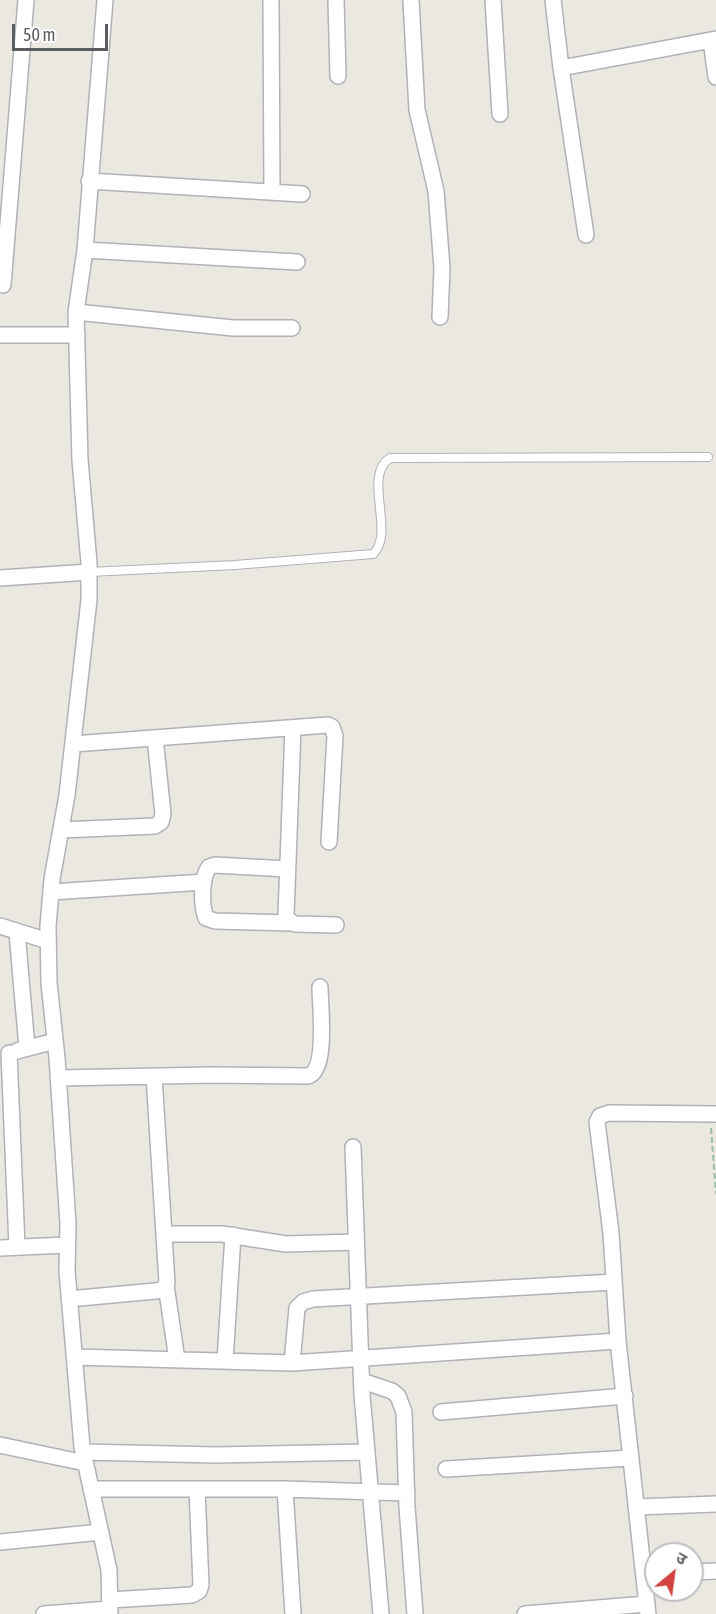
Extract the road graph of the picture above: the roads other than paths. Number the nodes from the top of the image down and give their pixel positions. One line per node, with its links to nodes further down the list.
1 (26, 0): 19 (street)
2 (105, 0): 13 (street)
3 (271, 0): 14 (street)
4 (336, 0): 10 (street)
5 (411, 0): 21 (street)
6 (493, 0): 12 (street)
7 (553, 0): 9 (street)
8 (714, 39): 9 (street); 11 (street)
9 (561, 69): 16 (street)
10 (338, 76)
11 (716, 77)
12 (500, 114)
13 (89, 181): 14 (street); 17 (street)
14 (272, 192): 15 (street)
15 (302, 194)
16 (586, 235)
17 (85, 250): 18 (street); 20 (street)
18 (297, 262)
19 (3, 285)
20 (76, 312): 22 (street); 24 (street)
21 (440, 317)
22 (292, 327)
23 (0, 335): 24 (street)
24 (77, 335): 26 (street)
25 (708, 457): 26 (lane)
26 (89, 572): 27 (street); 30 (street)
27 (0, 578)
28 (293, 728): 29 (street); 32 (street); 33 (street)
29 (154, 738): 30 (street); 31 (street)
30 (73, 744): 31 (street)
31 (61, 830): 35 (street)
32 (329, 842)
33 (287, 869): 34 (street); 36 (street)
34 (204, 882): 35 (street); 36 (street)
35 (51, 892): 40 (street)
36 (291, 923): 37 (street)
37 (336, 925)
38 (0, 926): 39 (street)
39 (17, 932): 40 (street); 43 (street)
40 (48, 941): 42 (street)
41 (320, 987): 45 (street)
42 (55, 1041): 43 (street); 46 (street)
43 (27, 1048): 44 (street)
44 (4, 1054): 53 (street)
45 (154, 1076): 46 (street); 49 (street)
46 (58, 1078): 52 (street)
47 (713, 1114): 55 (street)
48 (353, 1148): 51 (street)
49 (165, 1234): 50 (street); 56 (street)
50 (232, 1235): 51 (street); 63 (street)
51 (356, 1242): 57 (street)
52 (67, 1245): 53 (street); 58 (street)
53 (17, 1247): 54 (street)
54 (0, 1248)
55 (614, 1282): 57 (street); 59 (street)
56 (166, 1285): 58 (street); 62 (street)
57 (358, 1296): 61 (street); 64 (street)
58 (69, 1299): 60 (street)
59 (618, 1341): 61 (street); 66 (street)
60 (74, 1357): 62 (street); 70 (street)
61 (361, 1359): 64 (street); 65 (street)
62 (177, 1360): 63 (street)
63 (225, 1361): 64 (street)
64 (292, 1362)
65 (362, 1381): 69 (street); 77 (street)
66 (624, 1396): 67 (street); 71 (street)
67 (441, 1412)
68 (0, 1445): 70 (street)
69 (367, 1452): 70 (street); 76 (street)
70 (84, 1457): 73 (street)
71 (631, 1458): 72 (street); 79 (street)
72 (446, 1469)
73 (91, 1489): 74 (street); 80 (street)
74 (197, 1489): 75 (street); 83 (street)
75 (285, 1489): 76 (street); 86 (street)
76 (370, 1492): 77 (street); 87 (street)
77 (407, 1493): 88 (street)
78 (716, 1504): 79 (street)
79 (636, 1506): 82 (street)
80 (101, 1532): 81 (street); 83 (street)
81 (0, 1542)
82 (644, 1544)
83 (110, 1608): 85 (street)
84 (647, 1609): 89 (street)
85 (44, 1614)
86 (293, 1614)
87 (381, 1614)
88 (414, 1614)
89 (525, 1614)

